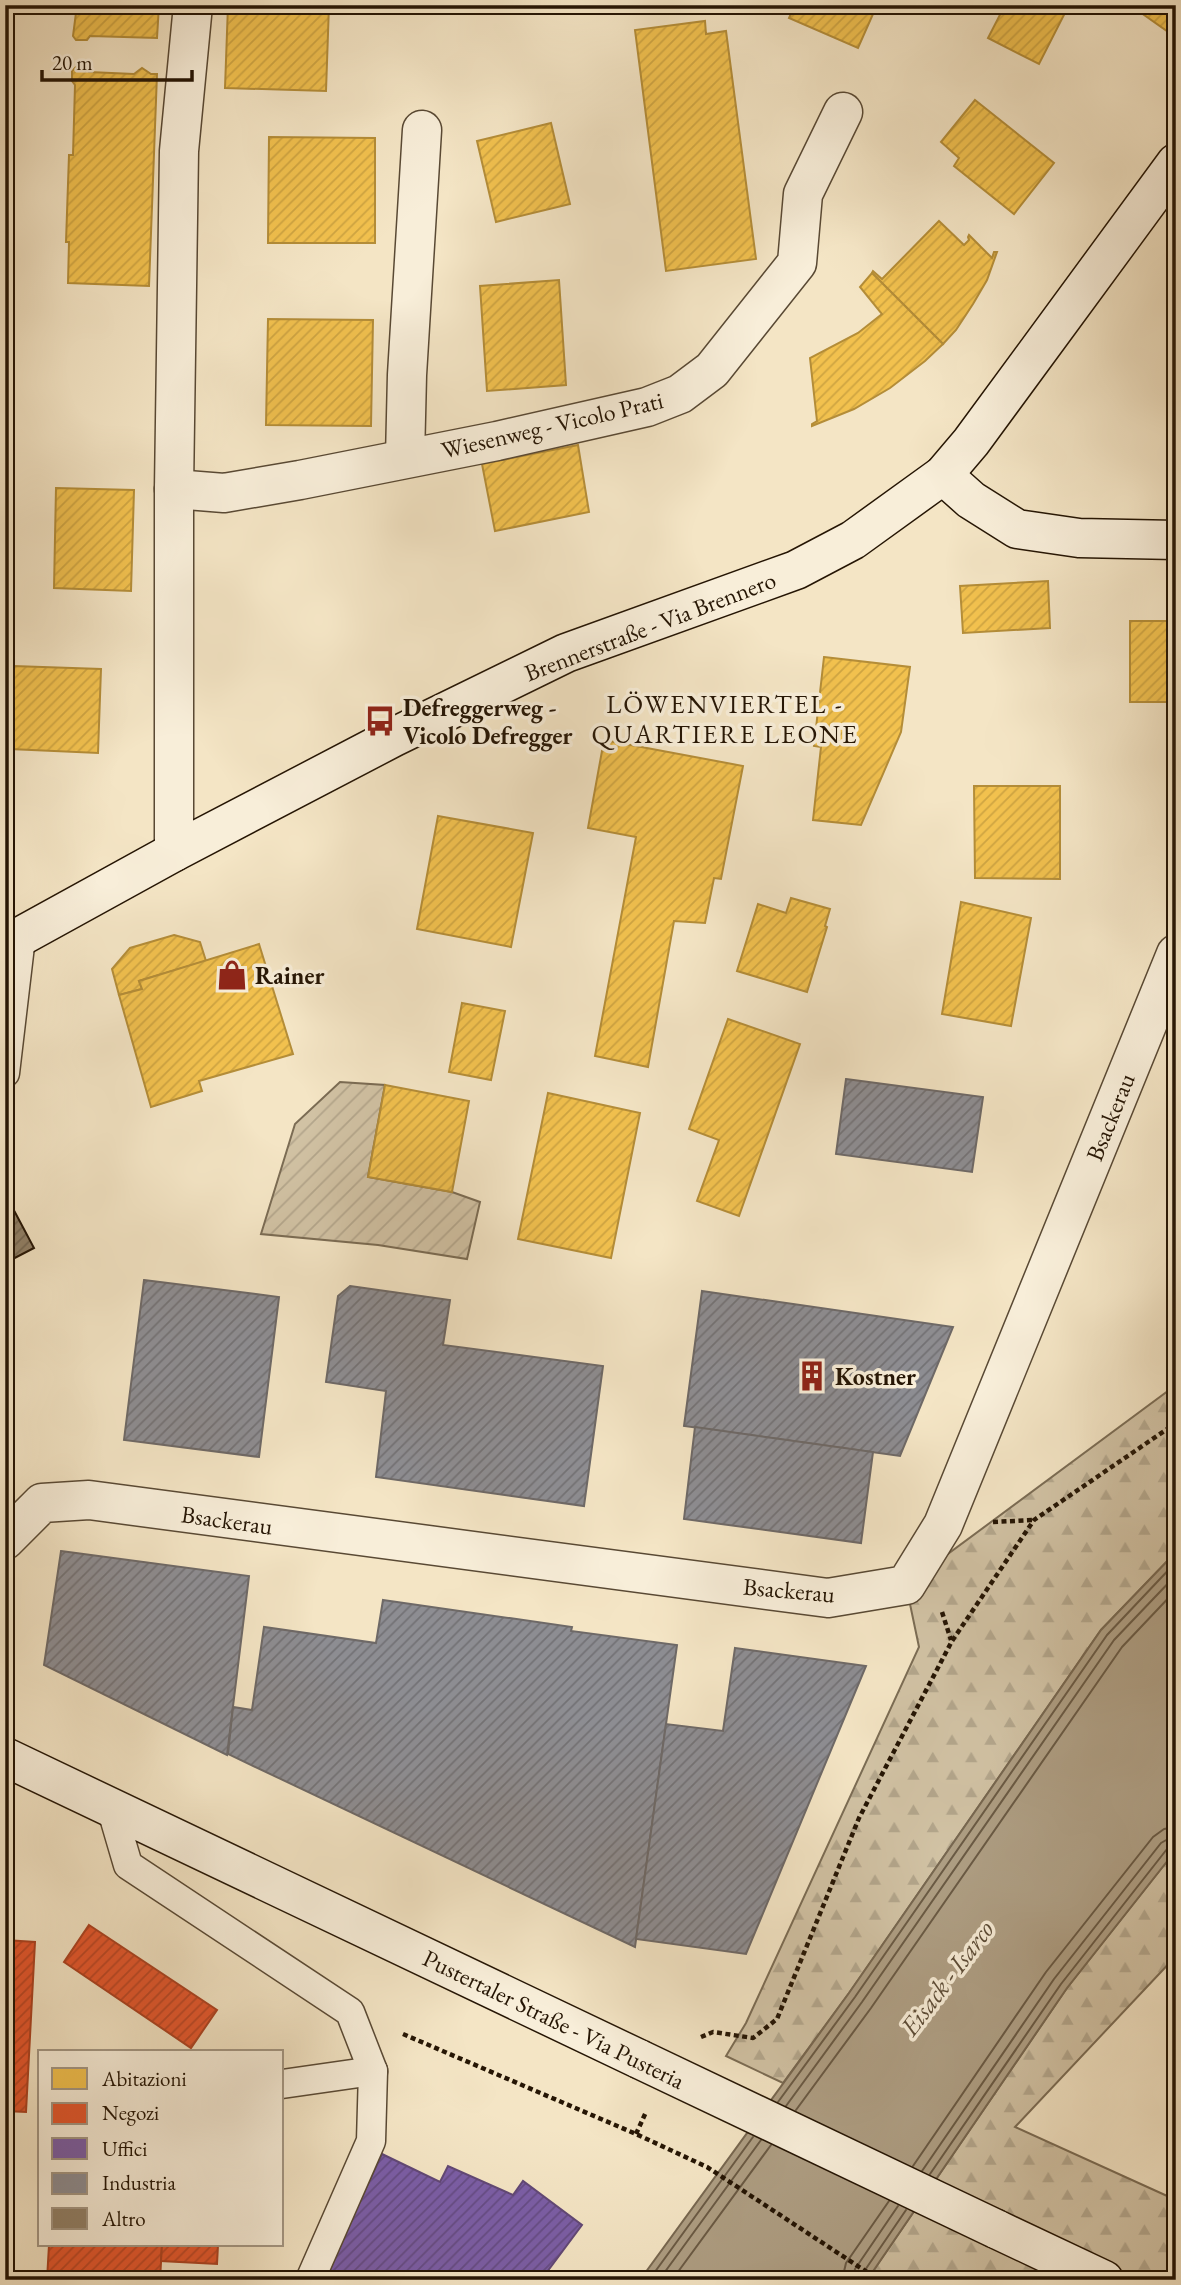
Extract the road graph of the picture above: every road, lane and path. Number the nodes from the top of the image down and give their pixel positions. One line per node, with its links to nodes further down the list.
1 (193, 5): 7 (street)
2 (843, 112): 5 (street, Wiesenweg - Vicolo Prati)
3 (422, 130): 5 (street)
4 (1176, 163): 6 (street, Brennerstraße - Via Brennero)
5 (405, 458): 7 (street, Wiesenweg - Vicolo Prati)
6 (943, 475): 8 (street); 9 (street, Brennerstraße - Via Brennero)
7 (174, 489): 9 (street)
8 (1176, 540)
9 (174, 852): 10 (street, Brennerstraße - Via Brennero)
10 (13, 941): 13 (lane)
11 (1176, 954): 12 (street, Bsackerau)
12 (1169, 1000): 15 (street, Bsackerau)
13 (5, 1073)
14 (1176, 1423): 19 (path)
15 (5, 1540)
16 (5, 1757): 17 (street, Pustertaler Straße - Via Pusteria)
17 (111, 1807): 18 (lane); 26 (street, Pustertaler Straße - Via Pusteria, bridge)
18 (351, 2012): 20 (lane); 23 (path)
19 (693, 2040)
20 (373, 2071): 21 (lane); 24 (lane)
21 (284, 2084)
22 (647, 2111): 23 (path)
23 (636, 2134): 25 (path)
24 (310, 2280)
25 (879, 2280)
26 (1104, 2280)

